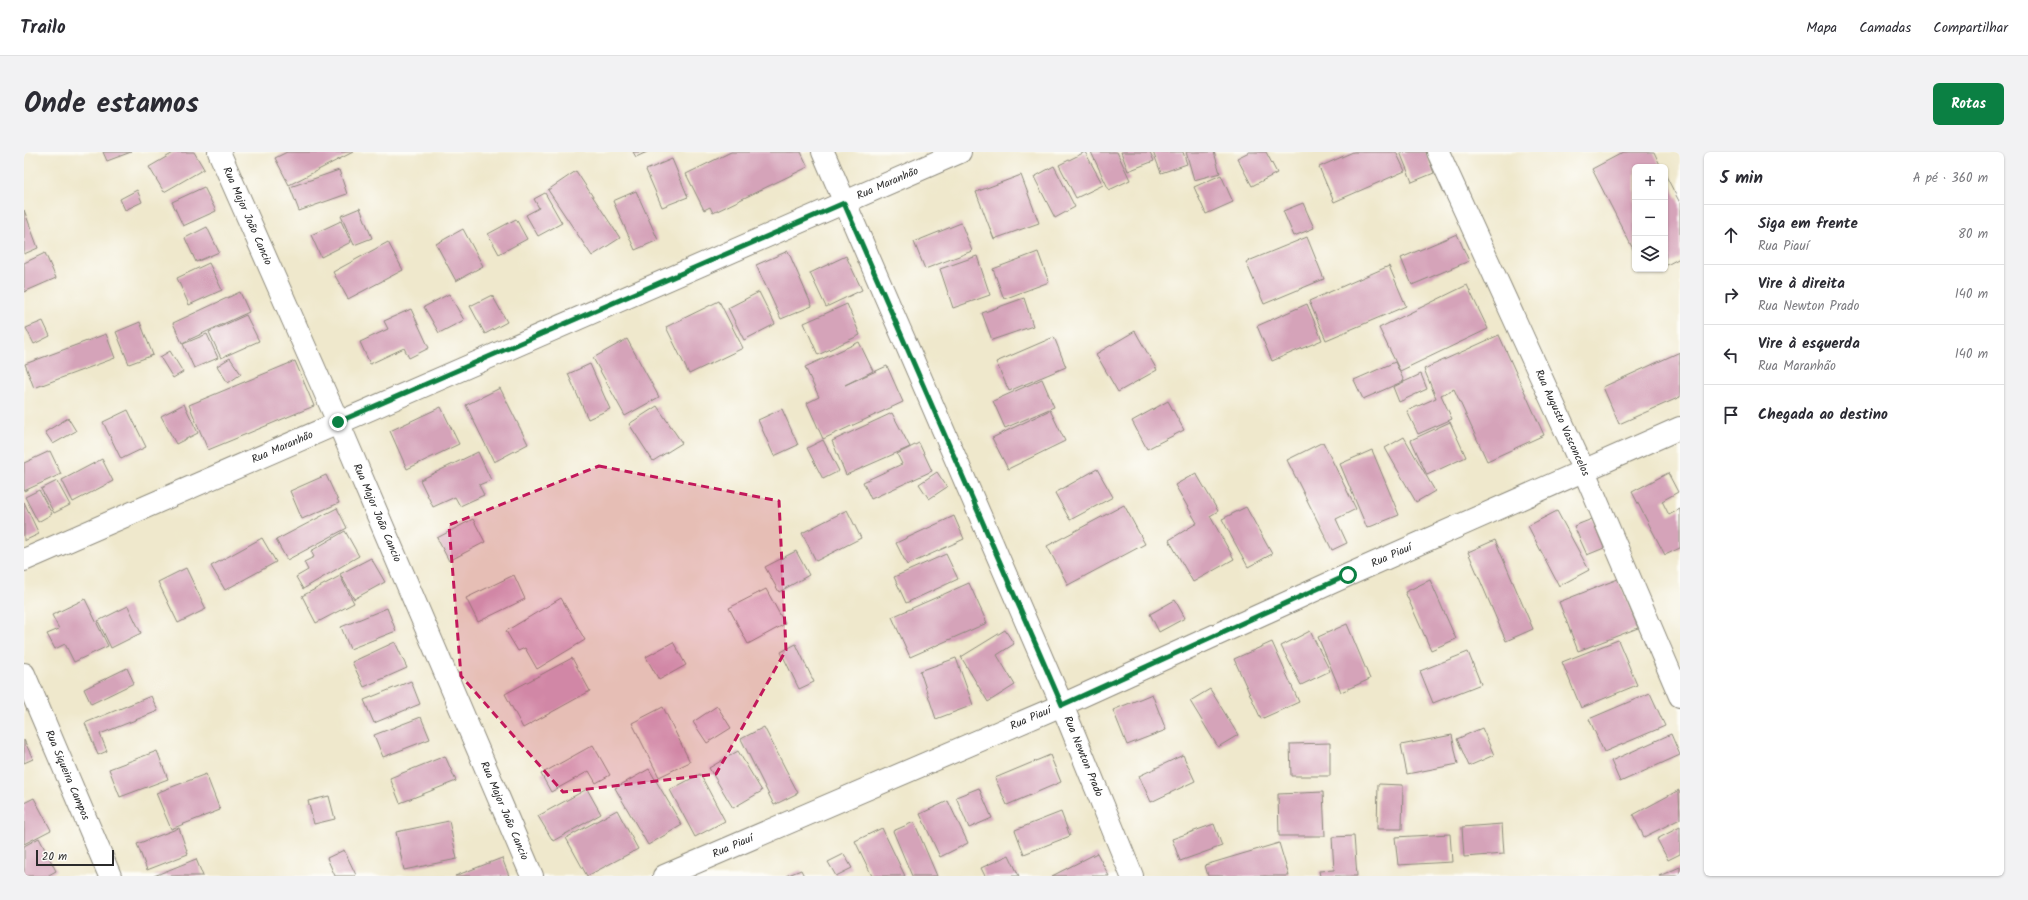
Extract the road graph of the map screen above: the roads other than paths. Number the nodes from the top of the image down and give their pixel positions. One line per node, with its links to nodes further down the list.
1 (219, 152): 6 (street, Rua Major João Cancio)
2 (823, 152): 5 (street, Rua Newton Prado)
3 (960, 152): 5 (street, Rua Maranhão)
4 (1438, 152): 8 (street, Rua Augusto Vasconcelos)
5 (844, 203): 6 (street, Rua Maranhão); 12 (street, Rua Newton Prado)
6 (338, 422): 9 (street, Rua Maranhão); 14 (street, Rua Major João Cancio)
7 (1680, 428): 8 (street, Rua Piauí)
8 (1584, 471): 11 (street, Rua Augusto Vasconcelos); 12 (street, Rua Piauí)
9 (24, 560)
10 (24, 674): 13 (street, Rua Siqueira Campos)
11 (1680, 696)
12 (1062, 705): 15 (street, Rua Piauí); 16 (street, Rua Newton Prado)
13 (110, 876)
14 (532, 876)
15 (664, 876)
16 (1132, 876)

